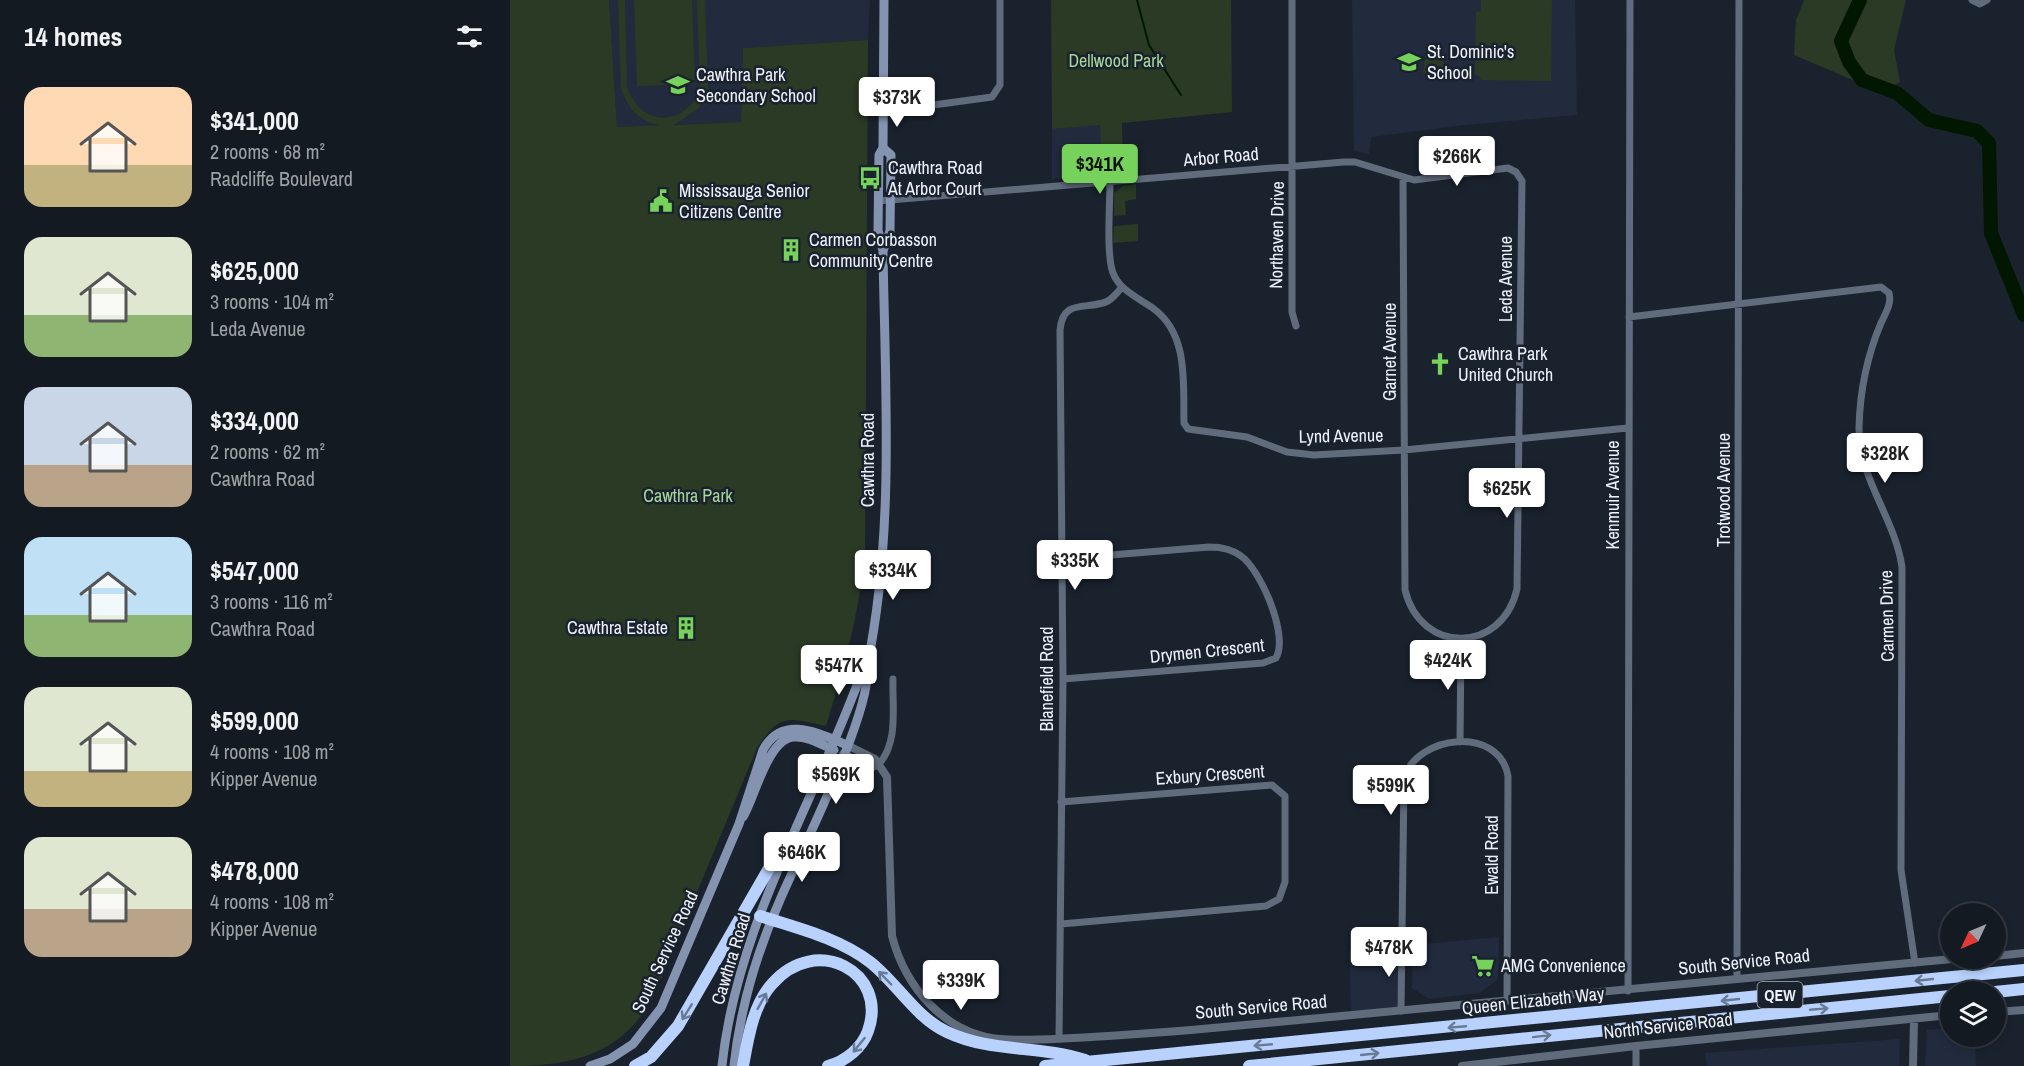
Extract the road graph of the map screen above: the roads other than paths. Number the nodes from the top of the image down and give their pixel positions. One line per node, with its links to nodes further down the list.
1 (884, 0): 8 (main road, Cawthra Road)
2 (1000, 0): 8 (street)
3 (1292, 0): 10 (street, Northaven Drive)
4 (1630, 0): 19 (street, Kenmuir Avenue)
5 (1739, 0): 18 (street, Trotwood Avenue)
6 (1972, 0): 7 (street)
7 (1987, 0)
8 (883, 109): 9 (main road, Cawthra Road)
9 (883, 148): 14 (main road, Cawthra Road); 15 (main road, Cawthra Road)
10 (1293, 166): 11 (street, Arbor Road); 12 (street, Arbor Road); 20 (street, Northaven Drive)
11 (1403, 177): 13 (street, Arbor Road); 23 (street, Garnet Avenue)
12 (1110, 182): 14 (street, Arbor Road); 17 (street)
13 (1522, 182): 22 (street, Leda Avenue)
14 (890, 200): 15 (street, Arbor Road); 16 (main road, Cawthra Road)
15 (878, 201): 16 (main road, Cawthra Road)
16 (884, 251): 26 (main road, Cawthra Road)
17 (1122, 287): 23 (street, Lynd Avenue); 24 (street, Blanefield Road)
18 (1739, 305): 19 (street, Carmen Drive); 40 (street, Carmen Drive); 42 (street, Trotwood Avenue)
19 (1629, 316): 21 (street, Kenmuir Avenue)
20 (1296, 326)
21 (1628, 428): 22 (street, Lynd Avenue); 44 (street, Kenmuir Avenue)
22 (1520, 440): 23 (street, Lynd Avenue); 25 (street, Leda Avenue)
23 (1404, 450): 25 (street, Garnet Avenue)
24 (1062, 559): 28 (street, Blanefield Road); 28 (street, Drymen Crescent)
25 (1461, 640): 29 (street)
26 (867, 667): 30 (main road, Cawthra Road); 31 (main road, Cawthra Road)
27 (893, 679): 32 (street)
28 (1063, 679): 33 (street, Blanefield Road)
29 (1460, 742): 47 (street, Ewald Road); 49 (street)
30 (833, 744): 31 (main road, South Service Road); 34 (main road, Cawthra Road); 59 (main road, South Service Road)
31 (845, 749): 32 (street, South Service Road); 35 (main road, Cawthra Road)
32 (879, 765): 53 (street, South Service Road)
33 (1061, 802): 36 (street, Blanefield Road); 36 (street, Exbury Crescent)
34 (794, 837): 35 (main road, Cawthra Road); 60 (highway, one-way to 60)
35 (766, 918): 55 (main road, Cawthra Road); 56 (highway, one-way to 35); 57 (main road, Cawthra Road)
36 (1061, 924): 53 (street, Blanefield Road)
37 (2024, 953): 38 (street)
38 (2006, 955)
39 (1940, 960): 40 (street, South Service Road)
40 (1915, 963): 42 (street, South Service Road)
41 (2024, 970): 56 (highway, Queen Elizabeth Way / QEW, one-way to 56)
42 (1737, 979): 44 (street, South Service Road)
43 (2024, 990): 45 (highway)
44 (1628, 991): 47 (street, South Service Road)
45 (2006, 991)
46 (1940, 997): 63 (highway, Queen Elizabeth Way / QEW, one-way to 46)
47 (1507, 1001): 49 (street, South Service Road)
48 (2024, 1010): 50 (street)
49 (1401, 1011): 53 (street, South Service Road)
50 (2006, 1011)
51 (1940, 1016): 52 (street, North Service Road)
52 (1914, 1018): 54 (street, North Service Road); 66 (street)
53 (1059, 1038)
54 (1636, 1046): 58 (street, North Service Road); 65 (street)
55 (739, 1061): 61 (highway, one-way to 61)
56 (1089, 1061): 62 (highway, Queen Elizabeth Way / QEW)
57 (722, 1062)
58 (1517, 1063): 64 (street, North Service Road)
59 (590, 1066)
60 (636, 1066)
61 (828, 1066)
62 (1045, 1066)
63 (1249, 1066)
64 (1462, 1066)
65 (1636, 1066)
66 (1913, 1066)

